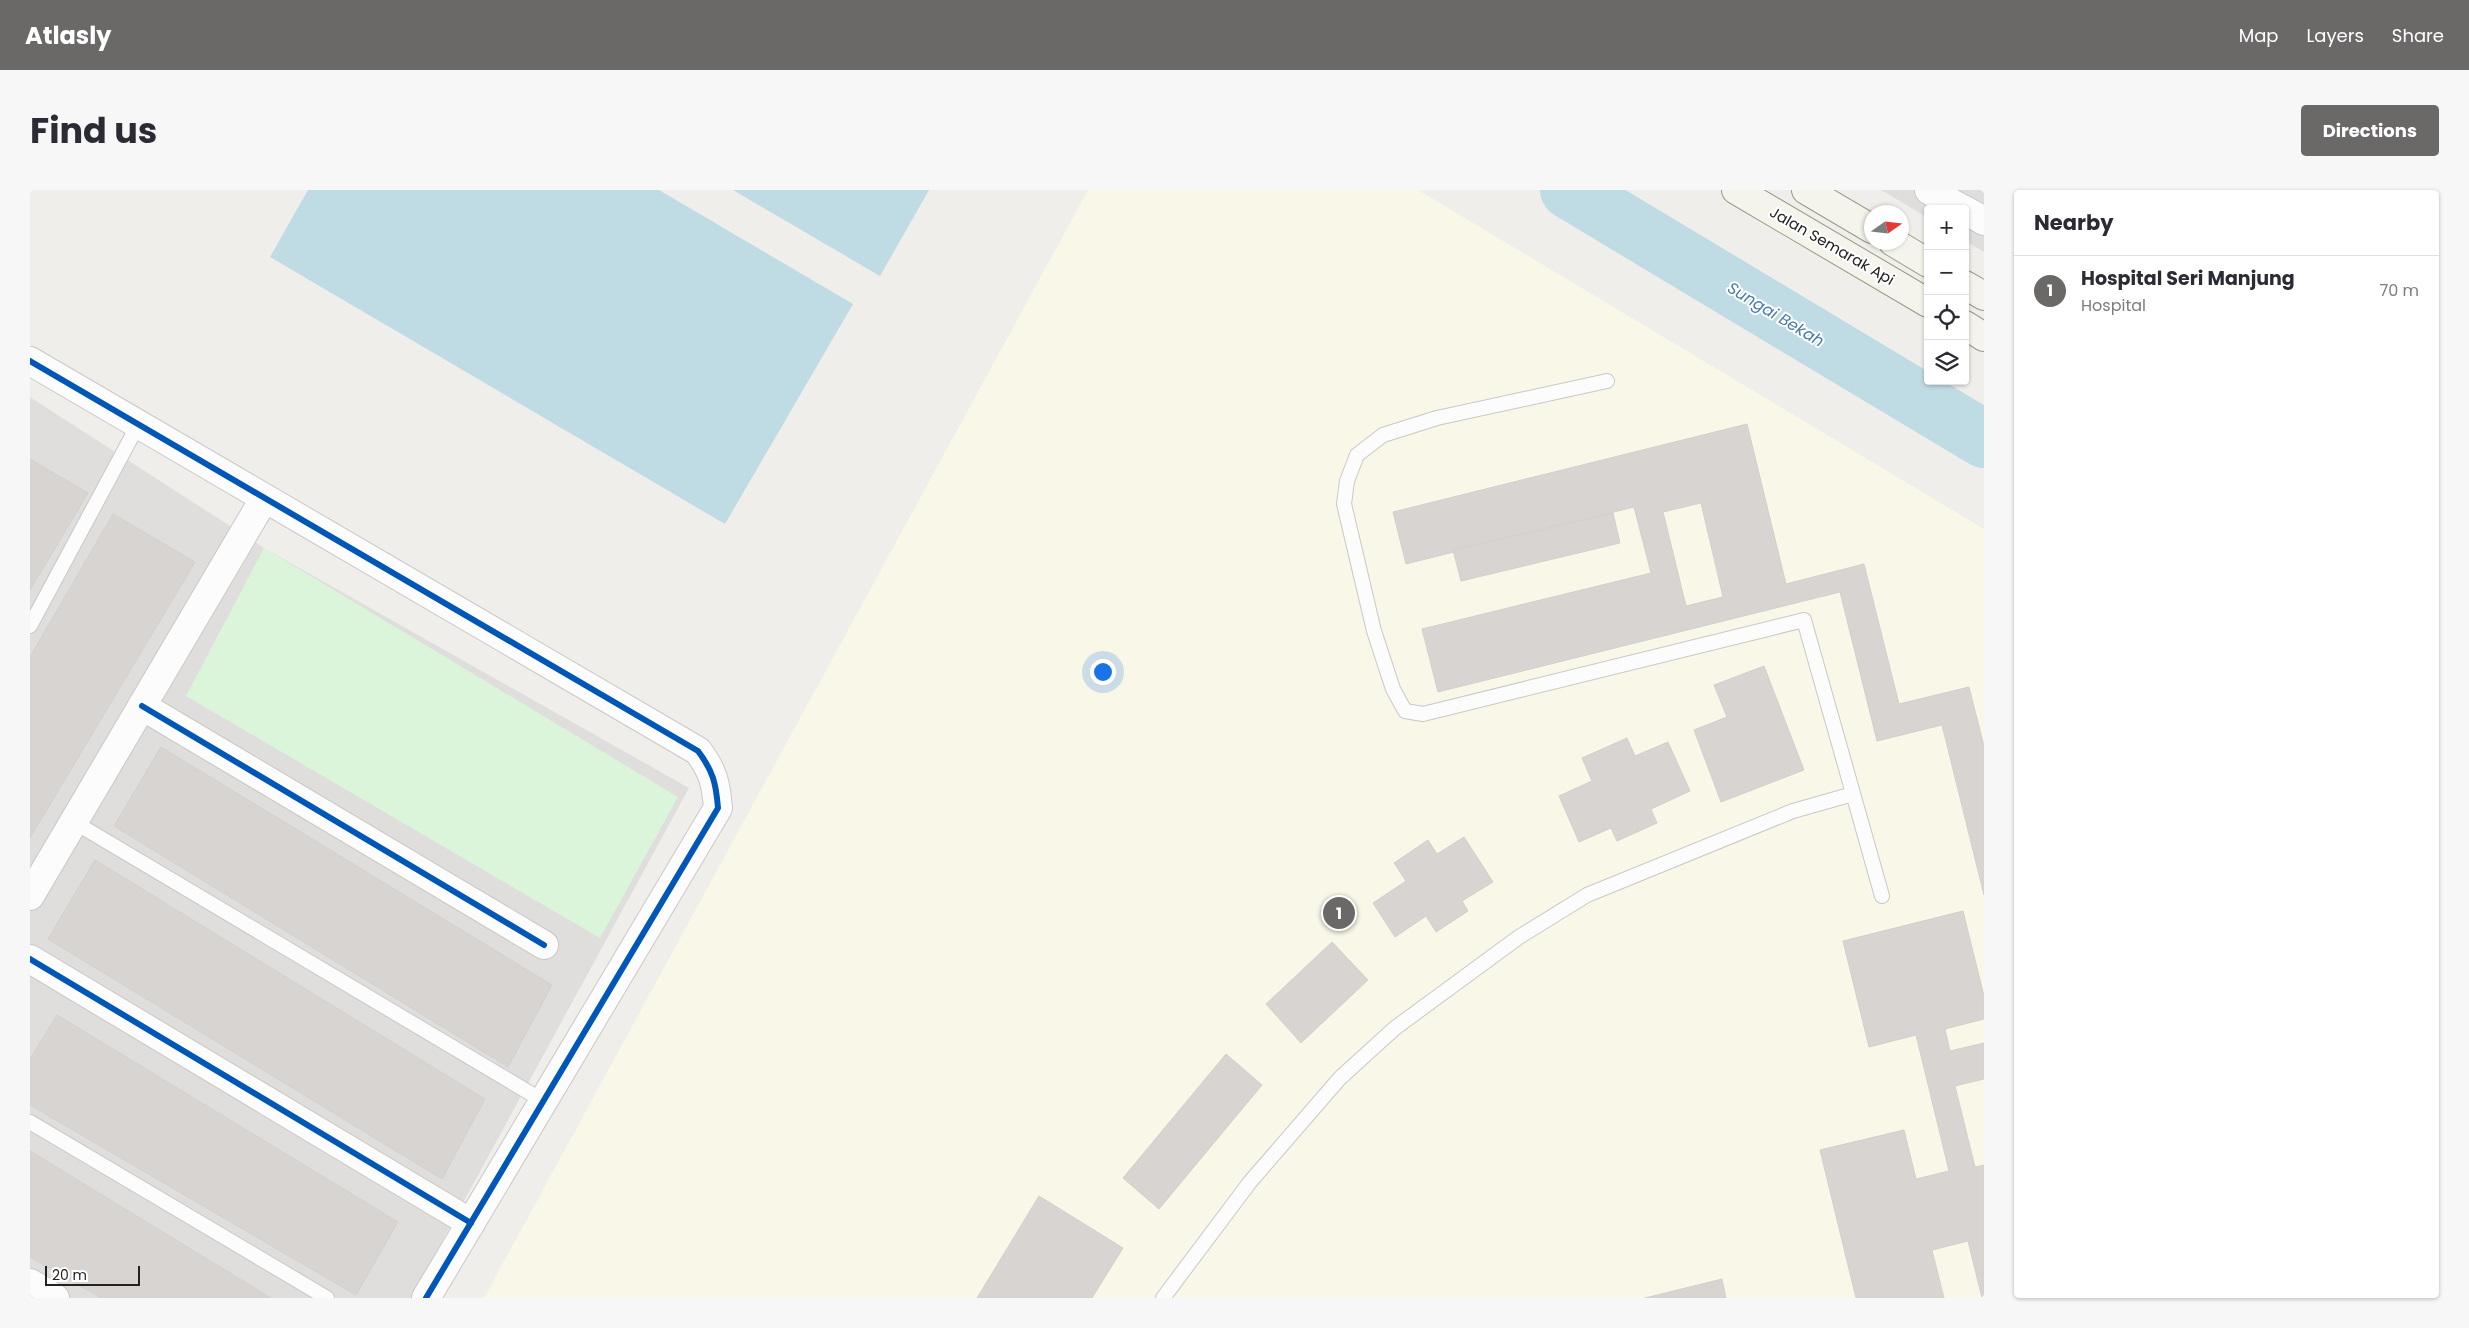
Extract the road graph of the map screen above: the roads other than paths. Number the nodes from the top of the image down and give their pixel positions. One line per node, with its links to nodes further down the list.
1 (1736, 190): 12 (street, Jalan Semarak Api)
2 (1806, 190): 7 (street)
3 (1929, 190): 4 (street)
4 (1955, 205)
5 (1969, 213): 6 (street)
6 (1984, 221)
7 (1864, 224)
8 (1906, 250): 9 (street)
9 (1924, 261)
10 (1969, 288): 11 (street)
11 (1984, 296)
12 (1924, 301)
13 (1969, 328): 14 (street)
14 (1984, 337)
15 (30, 361): 17 (street)
16 (1607, 381): 21 (lane)
17 (138, 425): 18 (street); 19 (lane)
18 (264, 499): 20 (street); 27 (street)
19 (30, 626)
20 (142, 706): 22 (street); 25 (street)
21 (1853, 794): 24 (lane); 34 (lane)
22 (74, 822): 23 (street); 27 (lane)
23 (30, 896)
24 (1882, 896)
25 (544, 946)
26 (30, 959): 29 (street)
27 (545, 1102): 29 (street)
28 (30, 1122): 32 (lane)
29 (471, 1224): 33 (street)
30 (30, 1283): 31 (street)
31 (55, 1298)
32 (326, 1298)
33 (426, 1298)
34 (1164, 1298)

